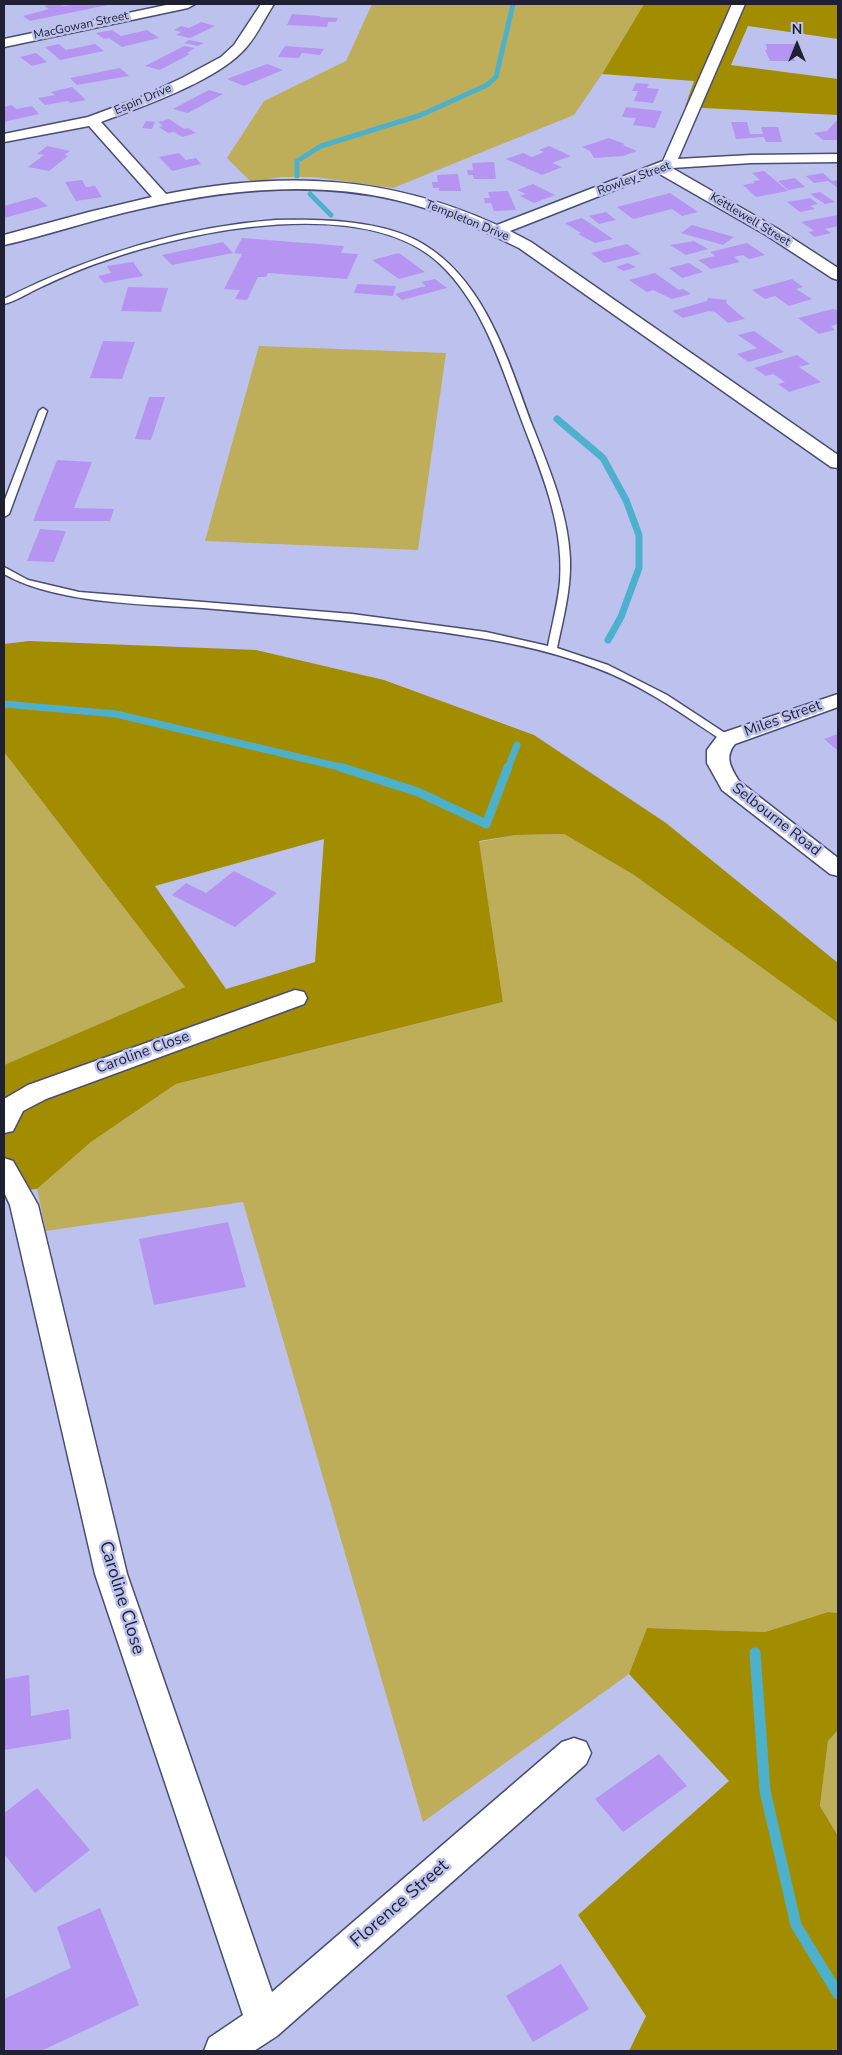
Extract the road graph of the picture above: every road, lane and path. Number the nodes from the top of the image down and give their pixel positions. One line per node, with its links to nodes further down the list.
1 (188, 4): 4 (street, MacGowan Street)
2 (267, 4): 5 (street, Espin Drive)
3 (739, 4): 8 (street)
4 (4, 42)
5 (92, 121): 6 (street); 9 (street, Espin Drive)
6 (4, 138)
7 (838, 158): 8 (street, Rowley Street)
8 (664, 166): 10 (street, Rowley Street); 12 (street, Kettlewell Street)
9 (163, 200): 10 (street, Templeton Drive); 11 (street, Templeton Drive)
10 (497, 231): 15 (street, Templeton Drive)
11 (4, 240)
12 (838, 275)
13 (4, 302): 18 (lane)
14 (43, 411): 16 (lane)
15 (838, 463)
16 (4, 514)
17 (4, 570): 18 (lane)
18 (552, 650): 20 (lane)
19 (838, 700): 20 (street, Miles Street)
20 (727, 739): 21 (street, Selbourne Road)
21 (838, 869)
22 (295, 998): 23 (street, Caroline Close)
23 (4, 1124)
24 (4, 1168): 26 (street, Caroline Close)
25 (574, 1753): 26 (street, Florence Street)
26 (264, 2022): 27 (street, Florence Street)
27 (222, 2051)

